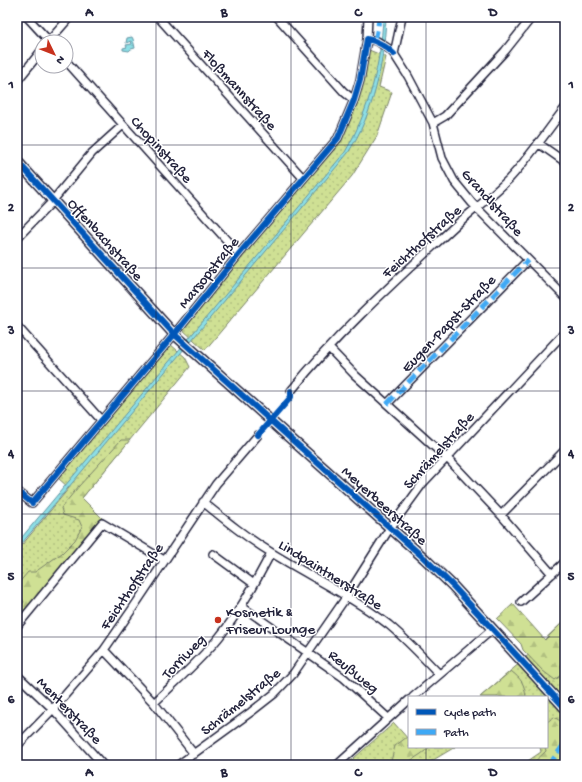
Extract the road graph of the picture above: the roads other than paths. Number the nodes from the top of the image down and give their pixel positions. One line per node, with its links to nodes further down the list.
1 (27, 17): 8 (street)
2 (70, 17): 9 (street)
3 (158, 17): 22 (street, Floßmannstraße)
4 (277, 17): 15 (street)
5 (368, 17): 10 (street, Marsopstraße)
6 (402, 17): 11 (street)
7 (532, 17): 17 (street)
8 (42, 34)
9 (56, 34)
10 (367, 39): 11 (street, Grandlstraße); 15 (street, Marsopstraße)
11 (391, 52): 17 (street, Grandlstraße)
12 (34, 60): 14 (street)
13 (74, 69): 18 (street, Chopinstraße)
14 (17, 81)
15 (354, 100): 22 (street, Marsopstraße)
16 (565, 108): 19 (street, Feichthofstraße)
17 (433, 123): 24 (street, Grandlstraße)
18 (123, 125): 23 (street); 26 (street, Chopinstraße)
19 (538, 143): 21 (street); 24 (street, Feichthofstraße)
20 (17, 161): 23 (street, Offenbachstraße)
21 (565, 162)
22 (303, 178): 26 (street, Marsopstraße)
23 (53, 200): 25 (street); 31 (street, Offenbachstraße)
24 (477, 208): 27 (street, Grandlstraße); 32 (street, Feichthofstraße)
25 (17, 238)
26 (239, 254): 31 (street, Marsopstraße)
27 (528, 260): 28 (street, Grandlstraße); 34 (street, Eugen-Papst-Straße)
28 (565, 297)
29 (17, 326): 35 (street)
30 (565, 332): 38 (street, Schrämelstraße)
31 (178, 337): 35 (street, Marsopstraße); 42 (street, Meyerbeerstraße)
32 (329, 348): 33 (street, Feichthofstraße); 34 (street)
33 (291, 391)
34 (387, 404): 38 (street)
35 (101, 420): 39 (street, Marsopstraße)
36 (258, 435): 40 (street, Feichthofstraße)
37 (565, 450): 41 (street)
38 (446, 458): 41 (street); 42 (street, Schrämelstraße)
39 (17, 491)
40 (203, 502): 43 (street, Lindpaintnerstraße); 45 (street, Feichthofstraße)
41 (501, 515): 47 (street)
42 (391, 527): 49 (street, Schrämelstraße); 53 (street, Meyerbeerstraße)
43 (271, 553): 48 (street, Torriweg); 49 (street, Lindpaintnerstraße)
44 (213, 554): 48 (street)
45 (164, 560): 52 (street); 54 (street, Feichthofstraße)
46 (565, 563): 47 (street)
47 (552, 574): 50 (street)
48 (254, 584): 51 (street, Torriweg)
49 (347, 596): 55 (street, Schrämelstraße); 56 (street, Lindpaintnerstraße)
50 (521, 602)
51 (242, 606): 55 (street, Reußweg); 60 (street, Torriweg)
52 (17, 626)
53 (493, 630): 56 (street); 61 (street, Meyerbeerstraße)
54 (104, 650): 60 (street); 62 (street, Feichthofstraße)
55 (309, 652): 63 (street, Reußweg); 65 (street, Schrämelstraße)
56 (440, 674): 58 (street)
57 (17, 675): 62 (street, Menterstraße)
58 (414, 696)
59 (408, 701): 63 (street)
60 (154, 703): 65 (street)
61 (565, 708)
62 (52, 709): 64 (street, Feichthofstraße); 66 (street, Menterstraße)
63 (388, 718): 68 (street)
64 (17, 746)
65 (194, 754): 67 (street, Schrämelstraße)
66 (102, 765)
67 (178, 765)
68 (337, 765)

